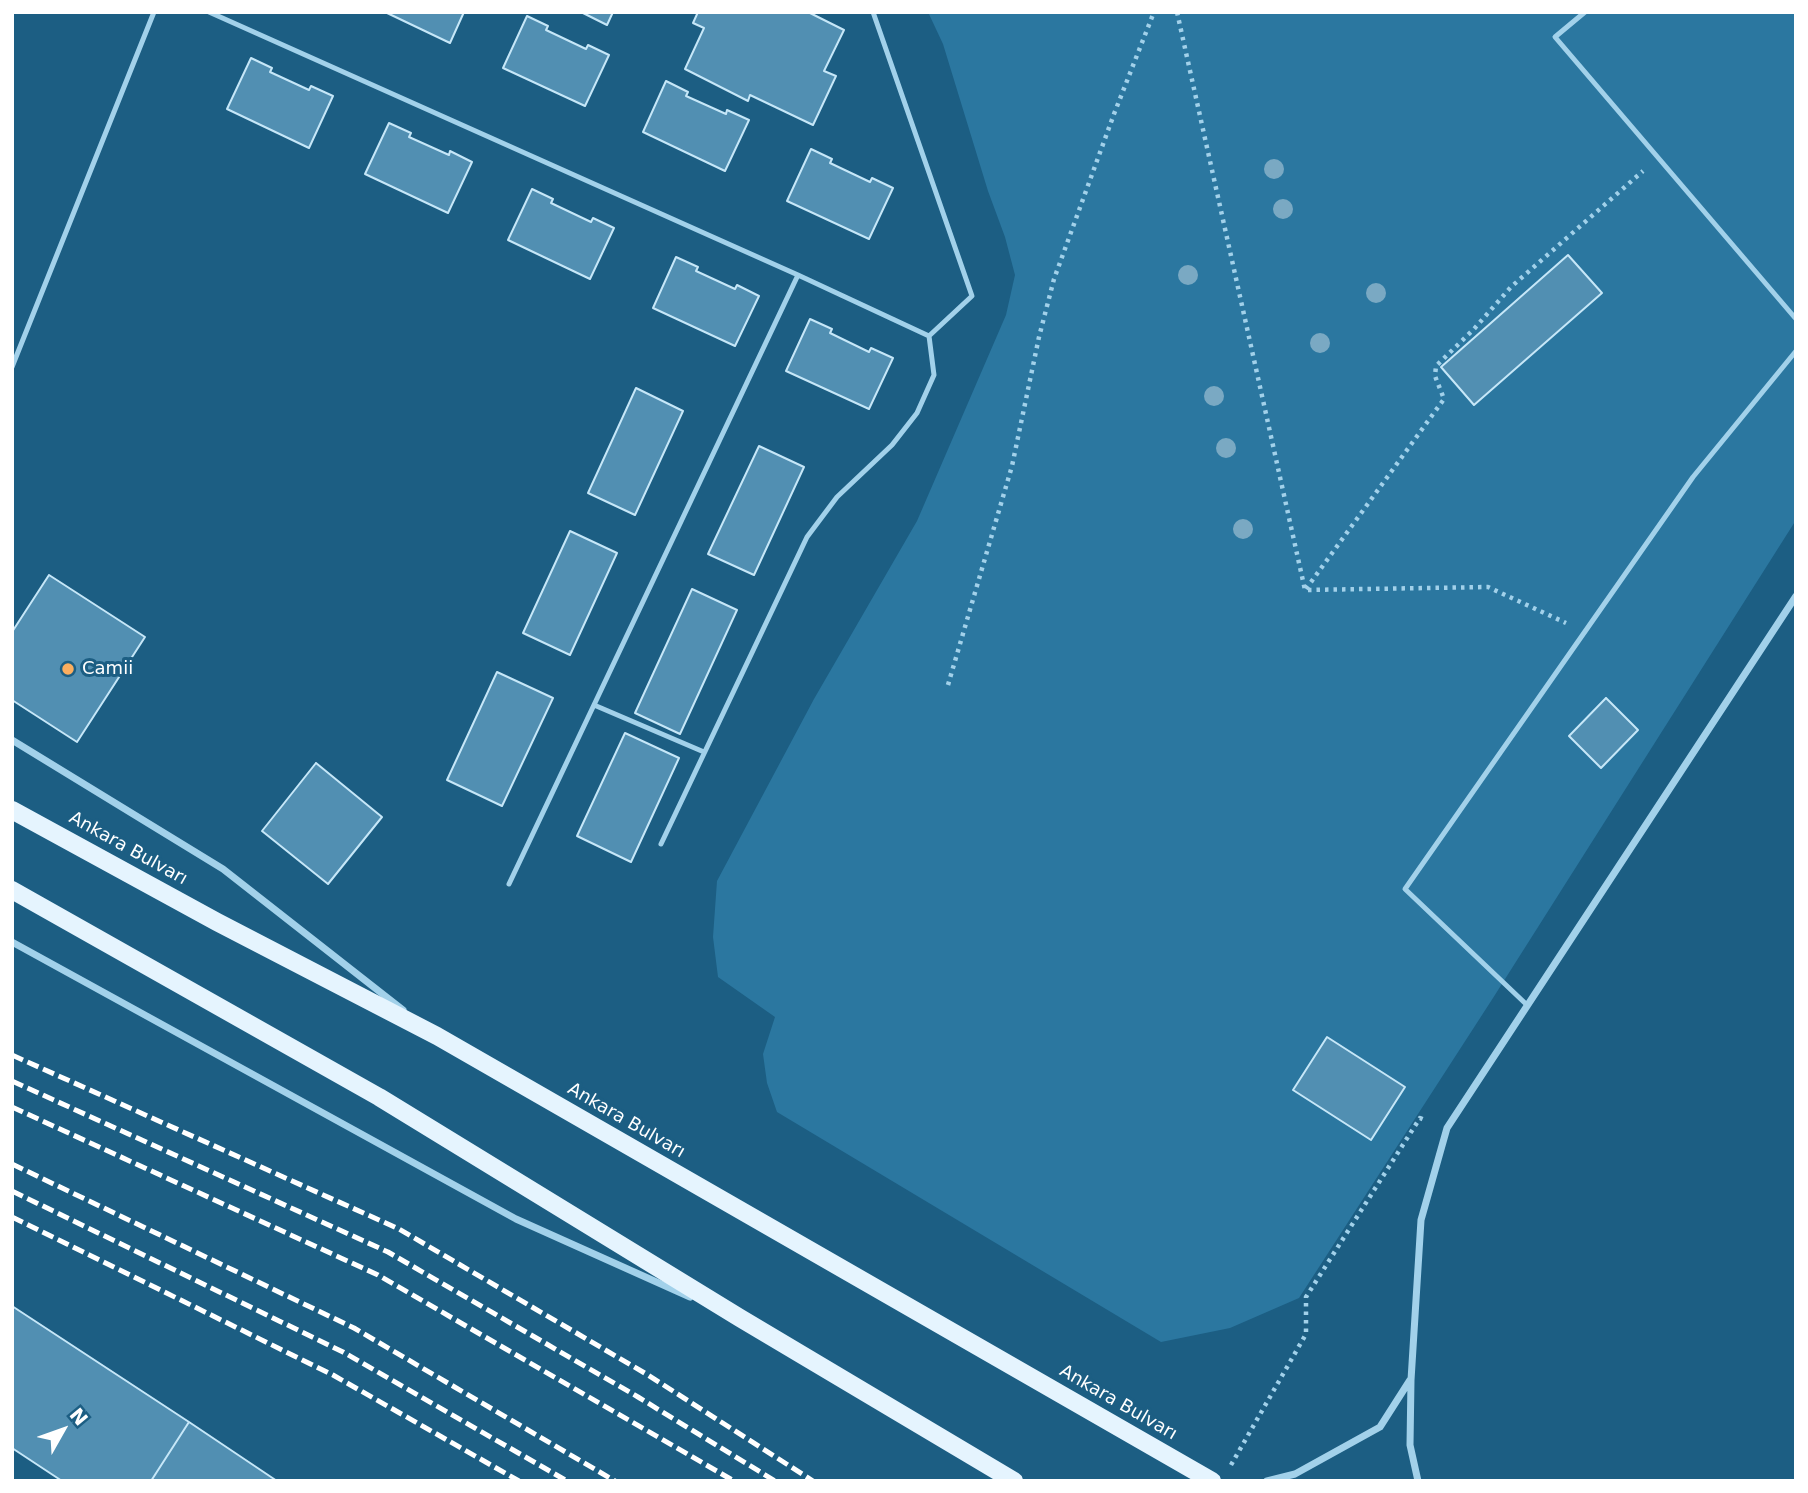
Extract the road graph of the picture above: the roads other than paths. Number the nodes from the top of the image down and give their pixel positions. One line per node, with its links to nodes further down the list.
1 (154, 12): 9 (lane)
2 (209, 12): 5 (lane)
3 (873, 12): 7 (lane)
4 (1585, 12): 6 (lane)
5 (798, 275): 7 (lane); 11 (lane)
6 (1796, 319)
7 (929, 336): 13 (lane)
8 (1796, 351): 19 (lane)
9 (12, 367)
10 (1796, 596): 19 (street)
11 (594, 705): 13 (lane); 16 (lane)
12 (12, 740): 20 (street)
13 (705, 752): 15 (lane)
14 (12, 810): 20 (main road, Ankara Bulvarı)
15 (660, 844)
16 (509, 884)
17 (12, 890): 21 (main road)
18 (12, 942): 21 (street)
19 (1527, 1005): 22 (street)
20 (437, 1036): 24 (main road, Ankara Bulvarı)
21 (740, 1318): 23 (main road)
22 (1411, 1380): 25 (street); 26 (street)
23 (1014, 1481)
24 (1212, 1481)
25 (1267, 1481)
26 (1418, 1481)

